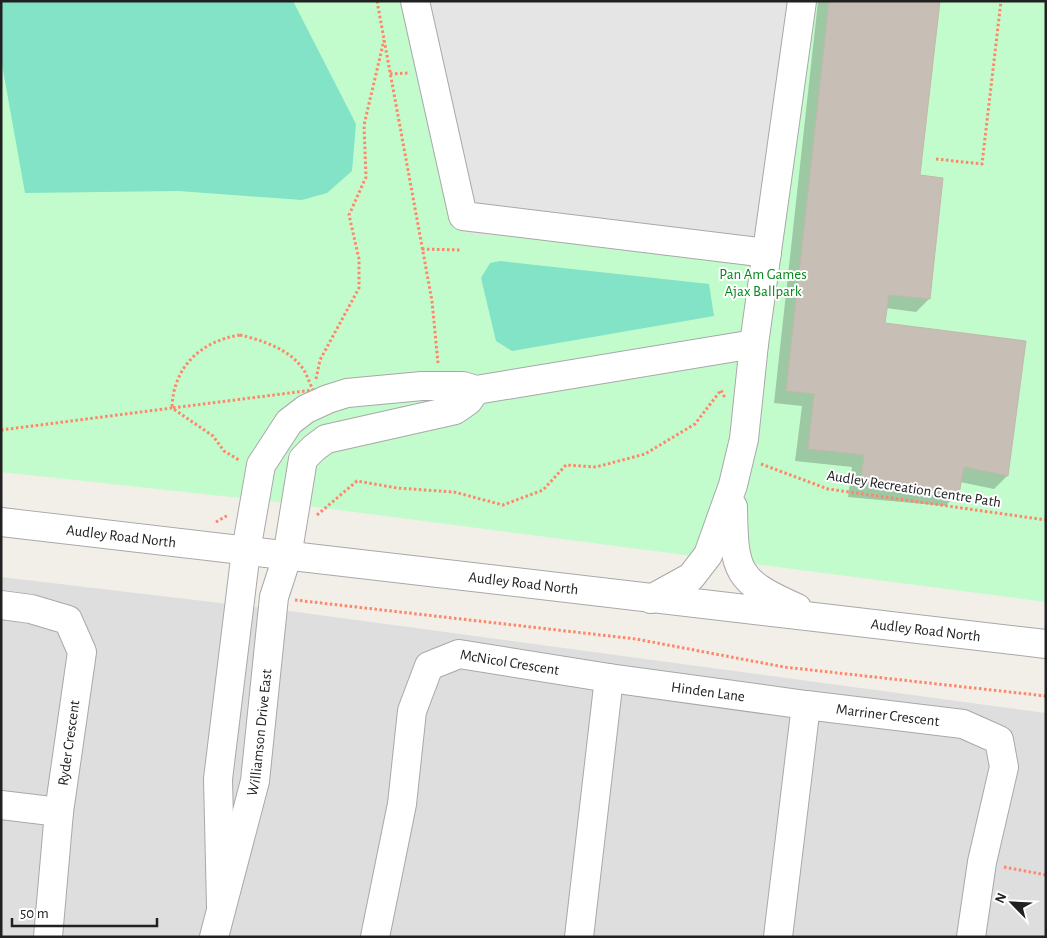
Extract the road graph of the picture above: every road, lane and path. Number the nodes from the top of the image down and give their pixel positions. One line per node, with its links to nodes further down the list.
1 (377, 1): 5 (path)
2 (415, 1): 9 (street)
3 (802, 1): 9 (street)
4 (1001, 1): 6 (path)
5 (384, 39): 7 (path); 13 (path)
6 (936, 159)
7 (422, 249): 8 (path); 11 (path)
8 (461, 250)
9 (767, 253): 10 (street)
10 (754, 344): 14 (street, Williamson Drive East); 20 (street)
11 (431, 378): 14 (street, Williamson Drive East); 18 (street); 26 (street, Williamson Drive East)
12 (323, 388): 13 (path)
13 (313, 390): 15 (path); 17 (path); 17 (path)
14 (476, 390): 18 (street, Williamson Drive East)
15 (300, 396)
16 (728, 406): 23 (path)
17 (172, 408): 19 (path); 21 (path)
18 (433, 415): 27 (street, Williamson Drive East)
19 (1, 430)
20 (744, 439): 22 (street); 24 (path, Audley Recreation Centre Path)
21 (246, 464)
22 (732, 485): 29 (street); 31 (street)
23 (315, 517)
24 (1046, 520)
25 (1, 522): 26 (street, Audley Road North)
26 (246, 551): 27 (street, Audley Road North); 40 (street, Williamson Drive East)
27 (287, 557): 28 (street, Williamson Drive East); 29 (street, Audley Road North)
28 (274, 598): 34 (path); 40 (street, Williamson Drive East)
29 (651, 599): 31 (street, Audley Road North)
30 (1, 606): 37 (street, Ryder Crescent)
31 (818, 618): 32 (street, Audley Road North)
32 (1046, 644)
33 (609, 678): 35 (street, Hinden Lane); 43 (street, McNicol Crescent); 44 (street)
34 (1046, 696)
35 (806, 705): 38 (street, Marriner Crescent); 45 (street)
36 (1, 805): 37 (street)
37 (59, 812): 41 (street, Ryder Crescent)
38 (982, 862): 39 (path); 46 (street, Marriner Crescent)
39 (1046, 875)
40 (221, 906): 42 (street, Williamson Drive East)
41 (48, 937)
42 (214, 937)
43 (375, 937)
44 (579, 937)
45 (778, 937)
46 (971, 937)

